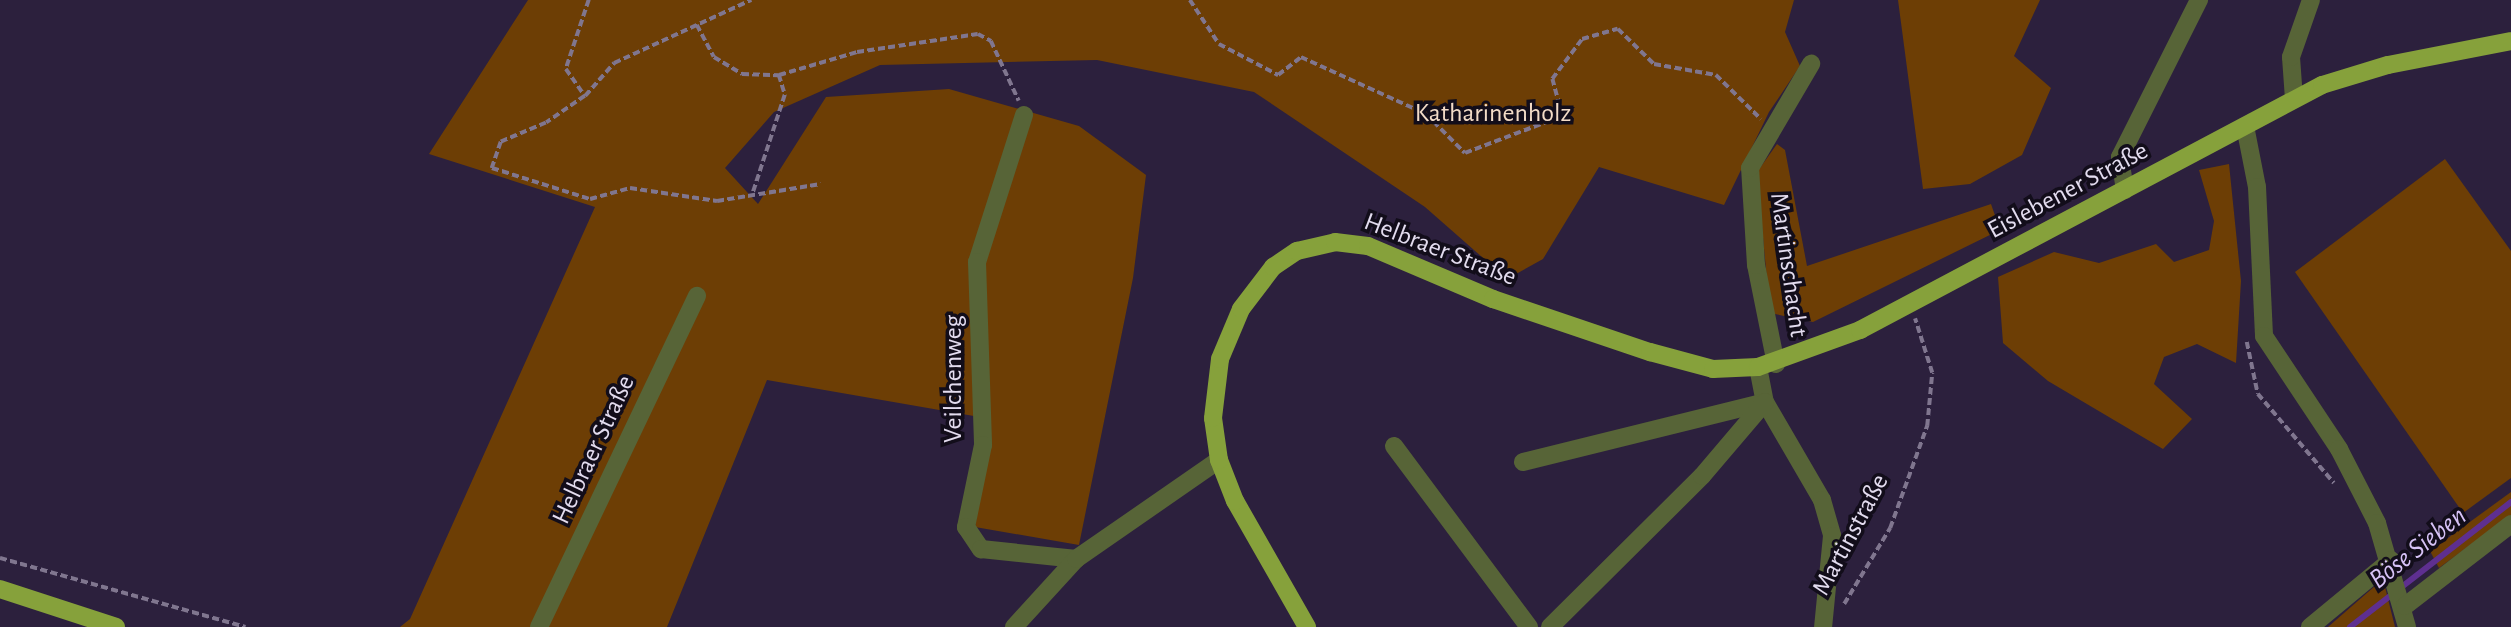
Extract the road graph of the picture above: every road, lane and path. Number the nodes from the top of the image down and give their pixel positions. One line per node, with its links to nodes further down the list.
1 (589, 0): 10 (path)
2 (751, 0): 6 (path)
3 (1190, 0): 14 (path)
4 (2199, 0): 16 (street)
5 (2311, 0): 11 (street)
6 (697, 25): 9 (path); 10 (path)
7 (2511, 41): 11 (main road, Eislebener Straße)
8 (1811, 64): 14 (street, Martinschacht)
9 (779, 75): 12 (path); 17 (path)
10 (585, 96): 17 (path)
11 (2294, 99): 13 (main road, Eislebener Straße)
12 (1024, 115): 30 (street, Veilchenweg)
13 (2245, 126): 16 (main road, Eislebener Straße); 31 (street)
14 (1772, 128): 22 (street, Martinschacht)
15 (821, 184): 17 (path)
16 (2125, 190): 19 (main road, Eislebener Straße)
17 (753, 193)
18 (697, 296): 37 (street, Helbraer Straße)
19 (1910, 304): 22 (main road, Eislebener Straße); 34 (path, Martinstraße)
20 (2246, 330): 27 (path)
21 (1650, 352): 22 (main road, Eislebener Straße); 25 (main road, Helbraer Straße)
22 (1767, 365): 23 (street, Martinstraße)
23 (1765, 402): 26 (street); 34 (street, Martinstraße); 41 (street)
24 (1394, 446): 40 (street)
25 (1219, 460): 30 (street); 39 (main road, Helbraer Straße)
26 (1523, 462)
27 (2343, 493)
28 (2511, 524): 33 (street)
29 (0, 558): 36 (path)
30 (1076, 559): 38 (street)
31 (2394, 569): 33 (street); 42 (street)
32 (0, 590): 35 (main road)
33 (2404, 601): 43 (street)
34 (1830, 622)
35 (116, 627)
36 (245, 627)
37 (539, 627)
38 (1014, 627)
39 (1307, 627)
40 (1529, 627)
41 (1550, 627)
42 (2310, 627)
43 (2407, 627)

